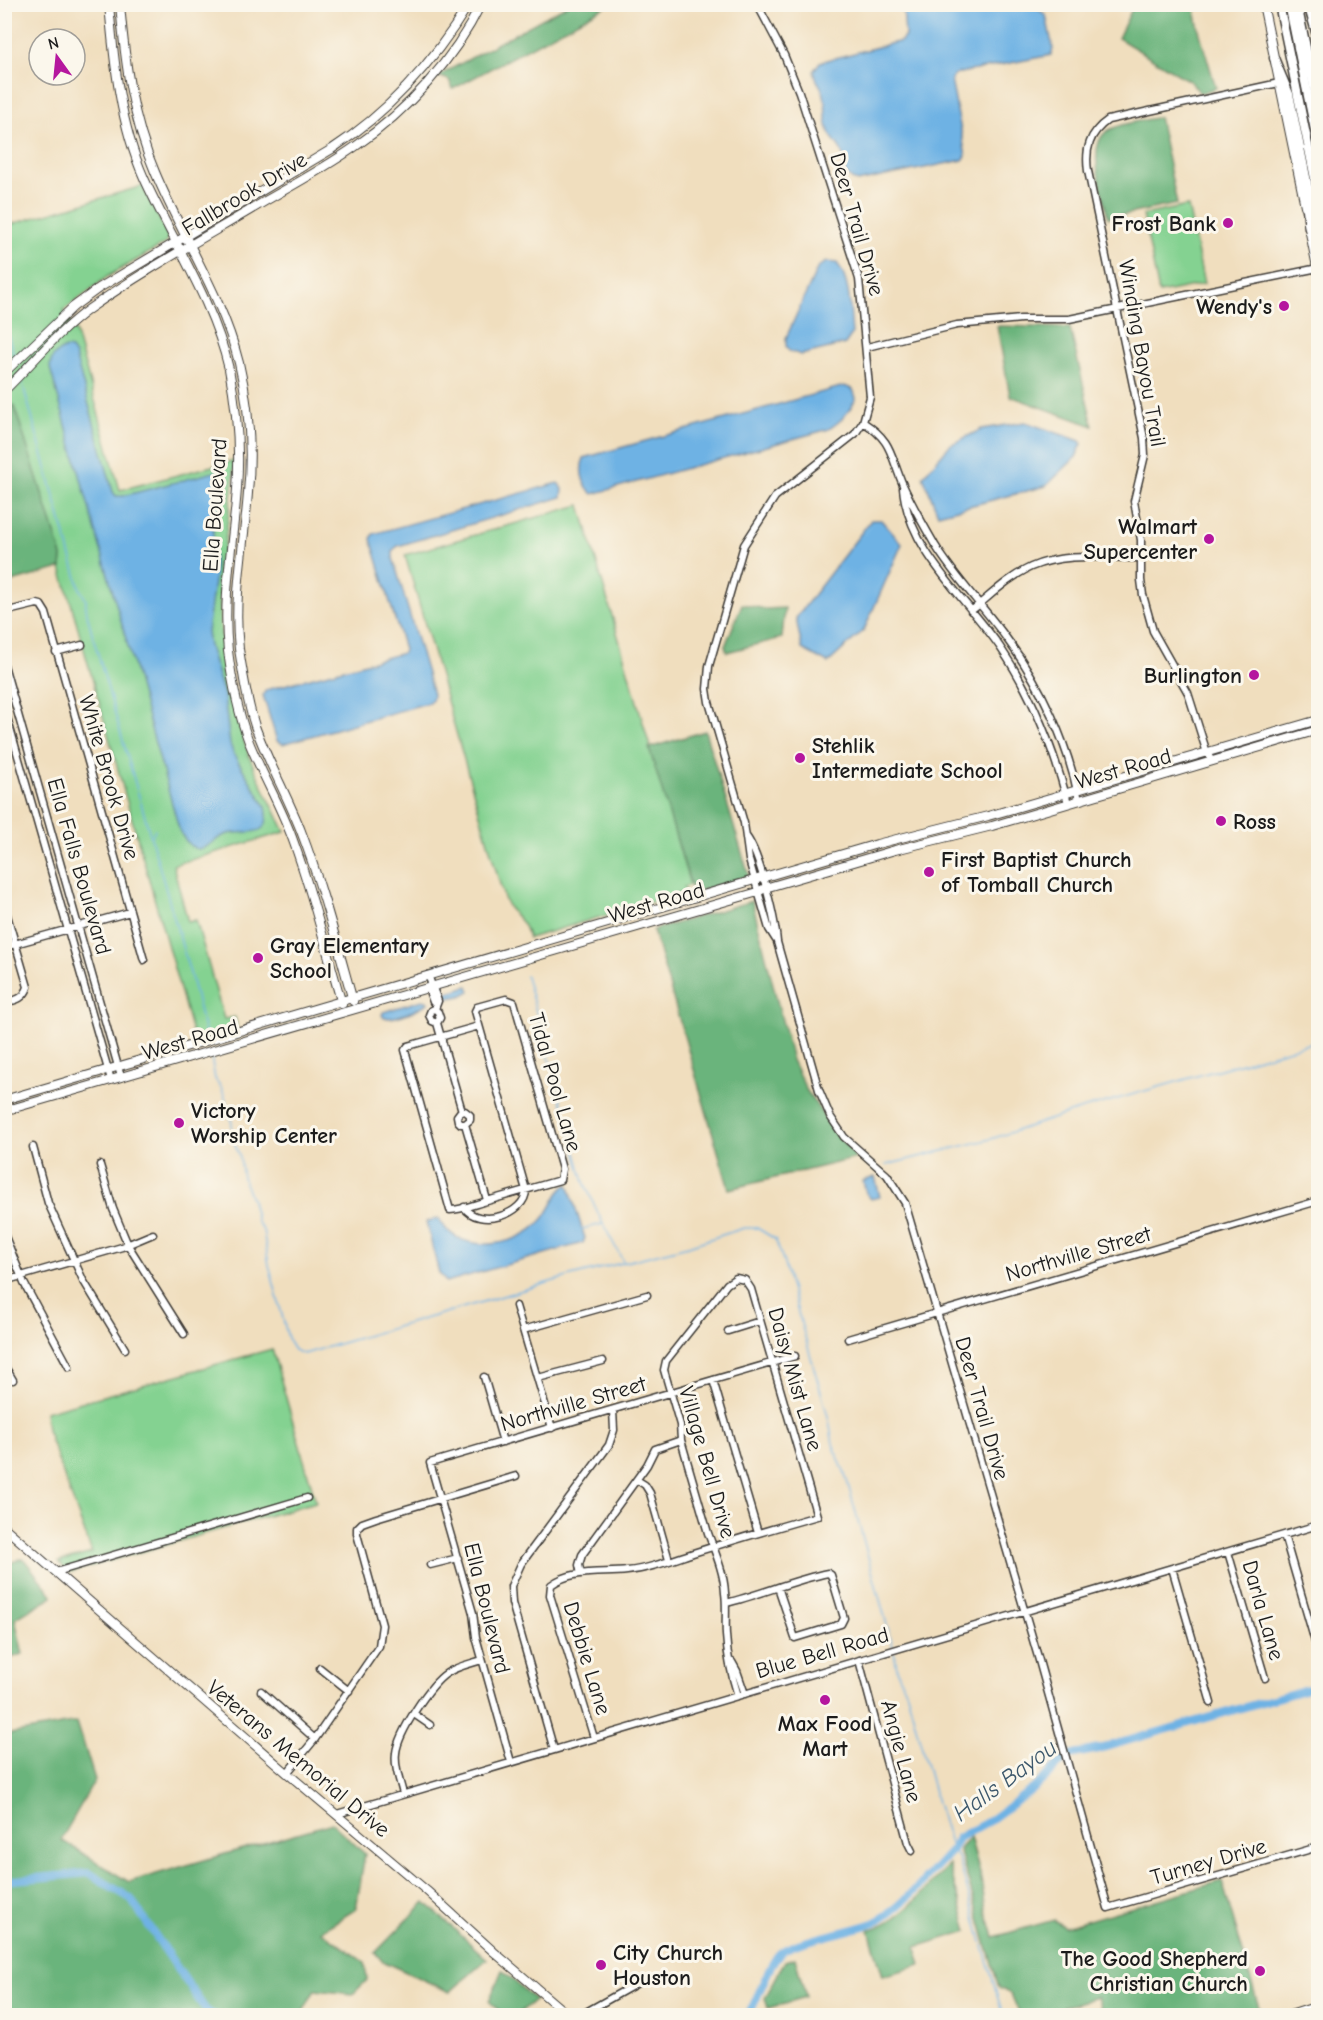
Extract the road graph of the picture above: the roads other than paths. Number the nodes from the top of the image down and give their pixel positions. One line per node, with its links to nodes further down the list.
1 (109, 4): 17 (main road, Ella Boulevard)
2 (120, 4): 15 (main road, Ella Boulevard)
3 (468, 4): 13 (main road, Fallbrook Drive)
4 (481, 4): 14 (main road, Fallbrook Drive)
5 (757, 4): 36 (street, Deer Trail Drive)
6 (1263, 4): 18 (main road)
7 (1279, 4): 25 (highway)
8 (1289, 4): 24 (highway)
9 (1297, 4): 20 (highway)
10 (1308, 4): 16 (highway)
11 (1316, 5): 12 (main road)
12 (1318, 24)
13 (456, 25): 14 (main road); 27 (main road, Fallbrook Drive)
14 (466, 31): 30 (main road, Fallbrook Drive)
15 (123, 38): 17 (main road); 21 (main road, Ella Boulevard)
16 (1318, 39)
17 (112, 40): 22 (main road, Ella Boulevard)
18 (1274, 58): 19 (main road); 23 (highway)
19 (1280, 84): 26 (main road); 35 (street, Winding Bayou Trail)
20 (1318, 105)
21 (141, 134): 22 (main road); 27 (main road, Ella Boulevard)
22 (129, 137): 29 (main road, Ella Boulevard)
23 (1300, 143): 26 (highway); 28 (highway)
24 (1318, 145)
25 (1318, 193)
26 (1310, 228): 32 (main road)
27 (185, 236): 29 (main road, Fallbrook Drive); 30 (main road, Ella Boulevard)
28 (1318, 236)
29 (176, 241): 31 (main road, Ella Boulevard); 33 (main road, Fallbrook Drive)
30 (190, 246): 31 (main road, Fallbrook Drive); 40 (main road, Ella Boulevard)
31 (181, 251): 34 (main road, Fallbrook Drive); 41 (main road, Ella Boulevard)
32 (1318, 270): 35 (street)
33 (81, 301): 34 (main road); 37 (main road, Fallbrook Drive)
34 (88, 310): 38 (main road, Fallbrook Drive)
35 (1118, 310): 36 (street); 47 (street, Winding Bayou Trail)
36 (867, 347): 43 (street, Deer Trail Drive)
37 (20, 357): 38 (main road); 39 (main road, Fallbrook Drive)
38 (31, 363): 42 (main road, Fallbrook Drive)
39 (5, 372)
40 (241, 373): 41 (main road); 45 (main road, Ella Boulevard)
41 (230, 375): 44 (main road, Ella Boulevard)
42 (6, 390)
43 (863, 422): 46 (street); 77 (street, Deer Trail Drive)
44 (238, 469): 45 (main road); 57 (main road, Ella Boulevard)
45 (249, 469): 56 (main road, Ella Boulevard)
46 (903, 484): 48 (street); 49 (street)
47 (1141, 558): 48 (street); 64 (street, Winding Bayou Trail)
48 (980, 604): 49 (street); 51 (street)
49 (971, 611): 53 (street)
50 (4, 612): 54 (street, White Brook Drive)
51 (1007, 638): 53 (street); 67 (street)
52 (82, 645): 54 (street)
53 (999, 646): 66 (street)
54 (56, 652): 84 (street, White Brook Drive)
55 (4, 665): 59 (street, Ella Falls Boulevard)
56 (242, 668): 57 (main road); 73 (main road, Ella Boulevard)
57 (231, 670): 74 (main road, Ella Boulevard)
58 (4, 707): 61 (street, Ella Falls Boulevard)
59 (20, 720): 61 (street); 69 (street, Ella Falls Boulevard)
60 (1318, 720): 63 (main road, West Road)
61 (9, 723): 70 (street, Ella Falls Boulevard)
62 (1318, 730): 63 (main road, West Road)
63 (1274, 738): 64 (main road, West Road); 65 (main road, West Road)
64 (1207, 753): 65 (street, Winding Bayou Trail); 67 (main road, West Road)
65 (1212, 761): 67 (main road, West Road)
66 (1065, 794): 67 (main road, West Road); 68 (street); 71 (main road, West Road)
67 (1078, 795): 68 (main road, West Road)
68 (1068, 803): 72 (main road, West Road)
69 (46, 811): 70 (street); 85 (street, Ella Falls Boulevard)
70 (35, 814): 86 (street, Ella Falls Boulevard)
71 (988, 816): 72 (main road); 75 (main road, West Road)
72 (992, 826): 75 (main road, West Road)
73 (302, 833): 74 (main road); 81 (main road, Ella Boulevard)
74 (292, 838): 83 (main road, Ella Boulevard)
75 (914, 841): 76 (main road, West Road)
76 (839, 861): 77 (main road, West Road); 78 (main road, West Road)
77 (759, 880): 78 (street, Deer Trail Drive); 79 (main road, West Road)
78 (761, 890): 82 (main road, West Road); 126 (street, Deer Trail Drive)
79 (690, 900): 82 (main road); 87 (main road, West Road)
80 (4, 905): 88 (street)
81 (326, 908): 83 (main road); 96 (main road, Ella Boulevard)
82 (694, 910): 90 (main road, West Road)
83 (316, 911): 97 (main road, Ella Boulevard)
84 (130, 912): 85 (street); 92 (street, White Brook Drive)
85 (78, 926): 86 (street); 103 (street, Ella Falls Boulevard)
86 (68, 929): 88 (street); 104 (street, Ella Falls Boulevard)
87 (558, 938): 90 (main road); 91 (main road, West Road)
88 (16, 944): 89 (street); 98 (street)
89 (4, 947)
90 (561, 948): 93 (main road, West Road)
91 (496, 957): 93 (main road); 94 (main road, West Road)
92 (144, 960)
93 (499, 966): 95 (main road, West Road)
94 (428, 975): 95 (street); 96 (main road, West Road)
95 (431, 987): 99 (main road, West Road); 102 (street)
96 (353, 998): 97 (main road, West Road); 99 (main road, Ella Boulevard)
97 (341, 1001): 100 (main road, Ella Boulevard); 103 (main road, West Road)
98 (4, 1003)
99 (356, 1009): 100 (main road, West Road)
100 (344, 1012): 105 (main road, West Road)
101 (479, 1026): 102 (street); 113 (street); 113 (street, Tidal Pool Lane)
102 (441, 1037): 114 (street); 116 (street)
103 (118, 1066): 104 (main road, West Road); 105 (street, Ella Falls Boulevard)
104 (108, 1069): 106 (street, Ella Falls Boulevard); 107 (main road, West Road)
105 (121, 1077): 106 (main road, West Road)
106 (111, 1080): 109 (main road, West Road)
107 (26, 1094): 108 (main road, West Road); 109 (main road)
108 (4, 1100)
109 (29, 1104): 110 (main road, West Road)
110 (4, 1111)
111 (33, 1147): 120 (street)
112 (100, 1165): 119 (street)
113 (526, 1190): 114 (street); 116 (street)
114 (487, 1200): 116 (street)
115 (1318, 1201): 126 (street, Northville Street)
116 (464, 1207)
117 (4, 1234): 121 (street)
118 (153, 1234): 119 (street)
119 (128, 1245): 120 (street); 130 (street)
120 (75, 1260): 121 (street); 132 (street)
121 (21, 1276): 122 (street); 137 (street)
122 (4, 1281)
123 (722, 1290): 127 (street, Daisy Mist Lane); 142 (street, Village Bell Drive)
124 (647, 1295): 128 (street)
125 (516, 1306): 128 (street)
126 (937, 1313): 131 (street, Northville Street); 166 (street, Deer Trail Drive)
127 (760, 1321): 129 (street); 135 (street, Daisy Mist Lane)
128 (523, 1330): 139 (street)
129 (728, 1331)
130 (184, 1334)
131 (848, 1339)
132 (125, 1349)
133 (795, 1356): 135 (street, Northville Street)
134 (603, 1361): 139 (street)
135 (772, 1363): 141 (street, Northville Street); 154 (street, Daisy Mist Lane)
136 (4, 1365): 140 (street)
137 (69, 1367)
138 (484, 1377): 146 (street)
139 (538, 1378): 144 (street)
140 (12, 1380)
141 (713, 1380): 142 (street, Northville Street); 154 (street)
142 (670, 1393): 143 (street, Northville Street); 145 (street, Village Bell Drive)
143 (613, 1410): 144 (street, Northville Street); 180 (street)
144 (552, 1428): 146 (street, Northville Street)
145 (681, 1440): 149 (street); 156 (street, Village Bell Drive)
146 (503, 1442): 147 (street, Northville Street)
147 (430, 1463): 151 (street, Ella Boulevard)
148 (516, 1476): 151 (street)
149 (637, 1480): 159 (street); 163 (street)
150 (307, 1498): 162 (street)
151 (441, 1499): 158 (street, Ella Boulevard); 173 (street)
152 (1318, 1525): 155 (street, Blue Bell Road)
153 (4, 1527): 162 (main road, Veterans Memorial Drive)
154 (758, 1533): 156 (street)
155 (1284, 1535): 157 (street, Blue Bell Road); 167 (street)
156 (713, 1547): 159 (street); 165 (street, Village Bell Drive)
157 (1228, 1552): 161 (street, Blue Bell Road); 171 (street, Darla Lane)
158 (458, 1558): 160 (street); 168 (street, Ella Boulevard)
159 (669, 1560): 163 (street)
160 (430, 1565)
161 (1172, 1568): 166 (street, Blue Bell Road); 175 (street)
162 (56, 1572): 182 (main road, Veterans Memorial Drive)
163 (581, 1574): 178 (street, Debbie Lane)
164 (778, 1587): 164 (street); 165 (street)
165 (726, 1603): 174 (street, Village Bell Drive)
166 (1024, 1611): 169 (street, Blue Bell Road); 187 (street, Deer Trail Drive)
167 (1318, 1652)
168 (482, 1660): 176 (street); 181 (street, Ella Boulevard)
169 (859, 1660): 174 (street, Blue Bell Road); 186 (street, Angie Lane)
170 (320, 1668): 173 (street)
171 (1265, 1678)
172 (261, 1691): 179 (street)
173 (349, 1691): 179 (street)
174 (741, 1695): 178 (street, Blue Bell Road)
175 (1211, 1703)
176 (414, 1714): 177 (street); 183 (street)
177 (430, 1725)
178 (594, 1738): 180 (street, Blue Bell Road)
179 (315, 1739): 182 (street)
180 (554, 1750): 181 (street, Blue Bell Road)
181 (511, 1762): 183 (street, Blue Bell Road)
182 (287, 1773): 184 (main road, Veterans Memorial Drive)
183 (403, 1794): 184 (street, Blue Bell Road)
184 (337, 1814): 190 (main road, Veterans Memorial Drive)
185 (1318, 1847): 187 (street, Turney Drive)
186 (912, 1851)
187 (1108, 1908)
188 (643, 1980): 191 (street)
189 (1318, 2006): 192 (main road)
190 (569, 2016)
191 (579, 2016)
192 (1287, 2016)

